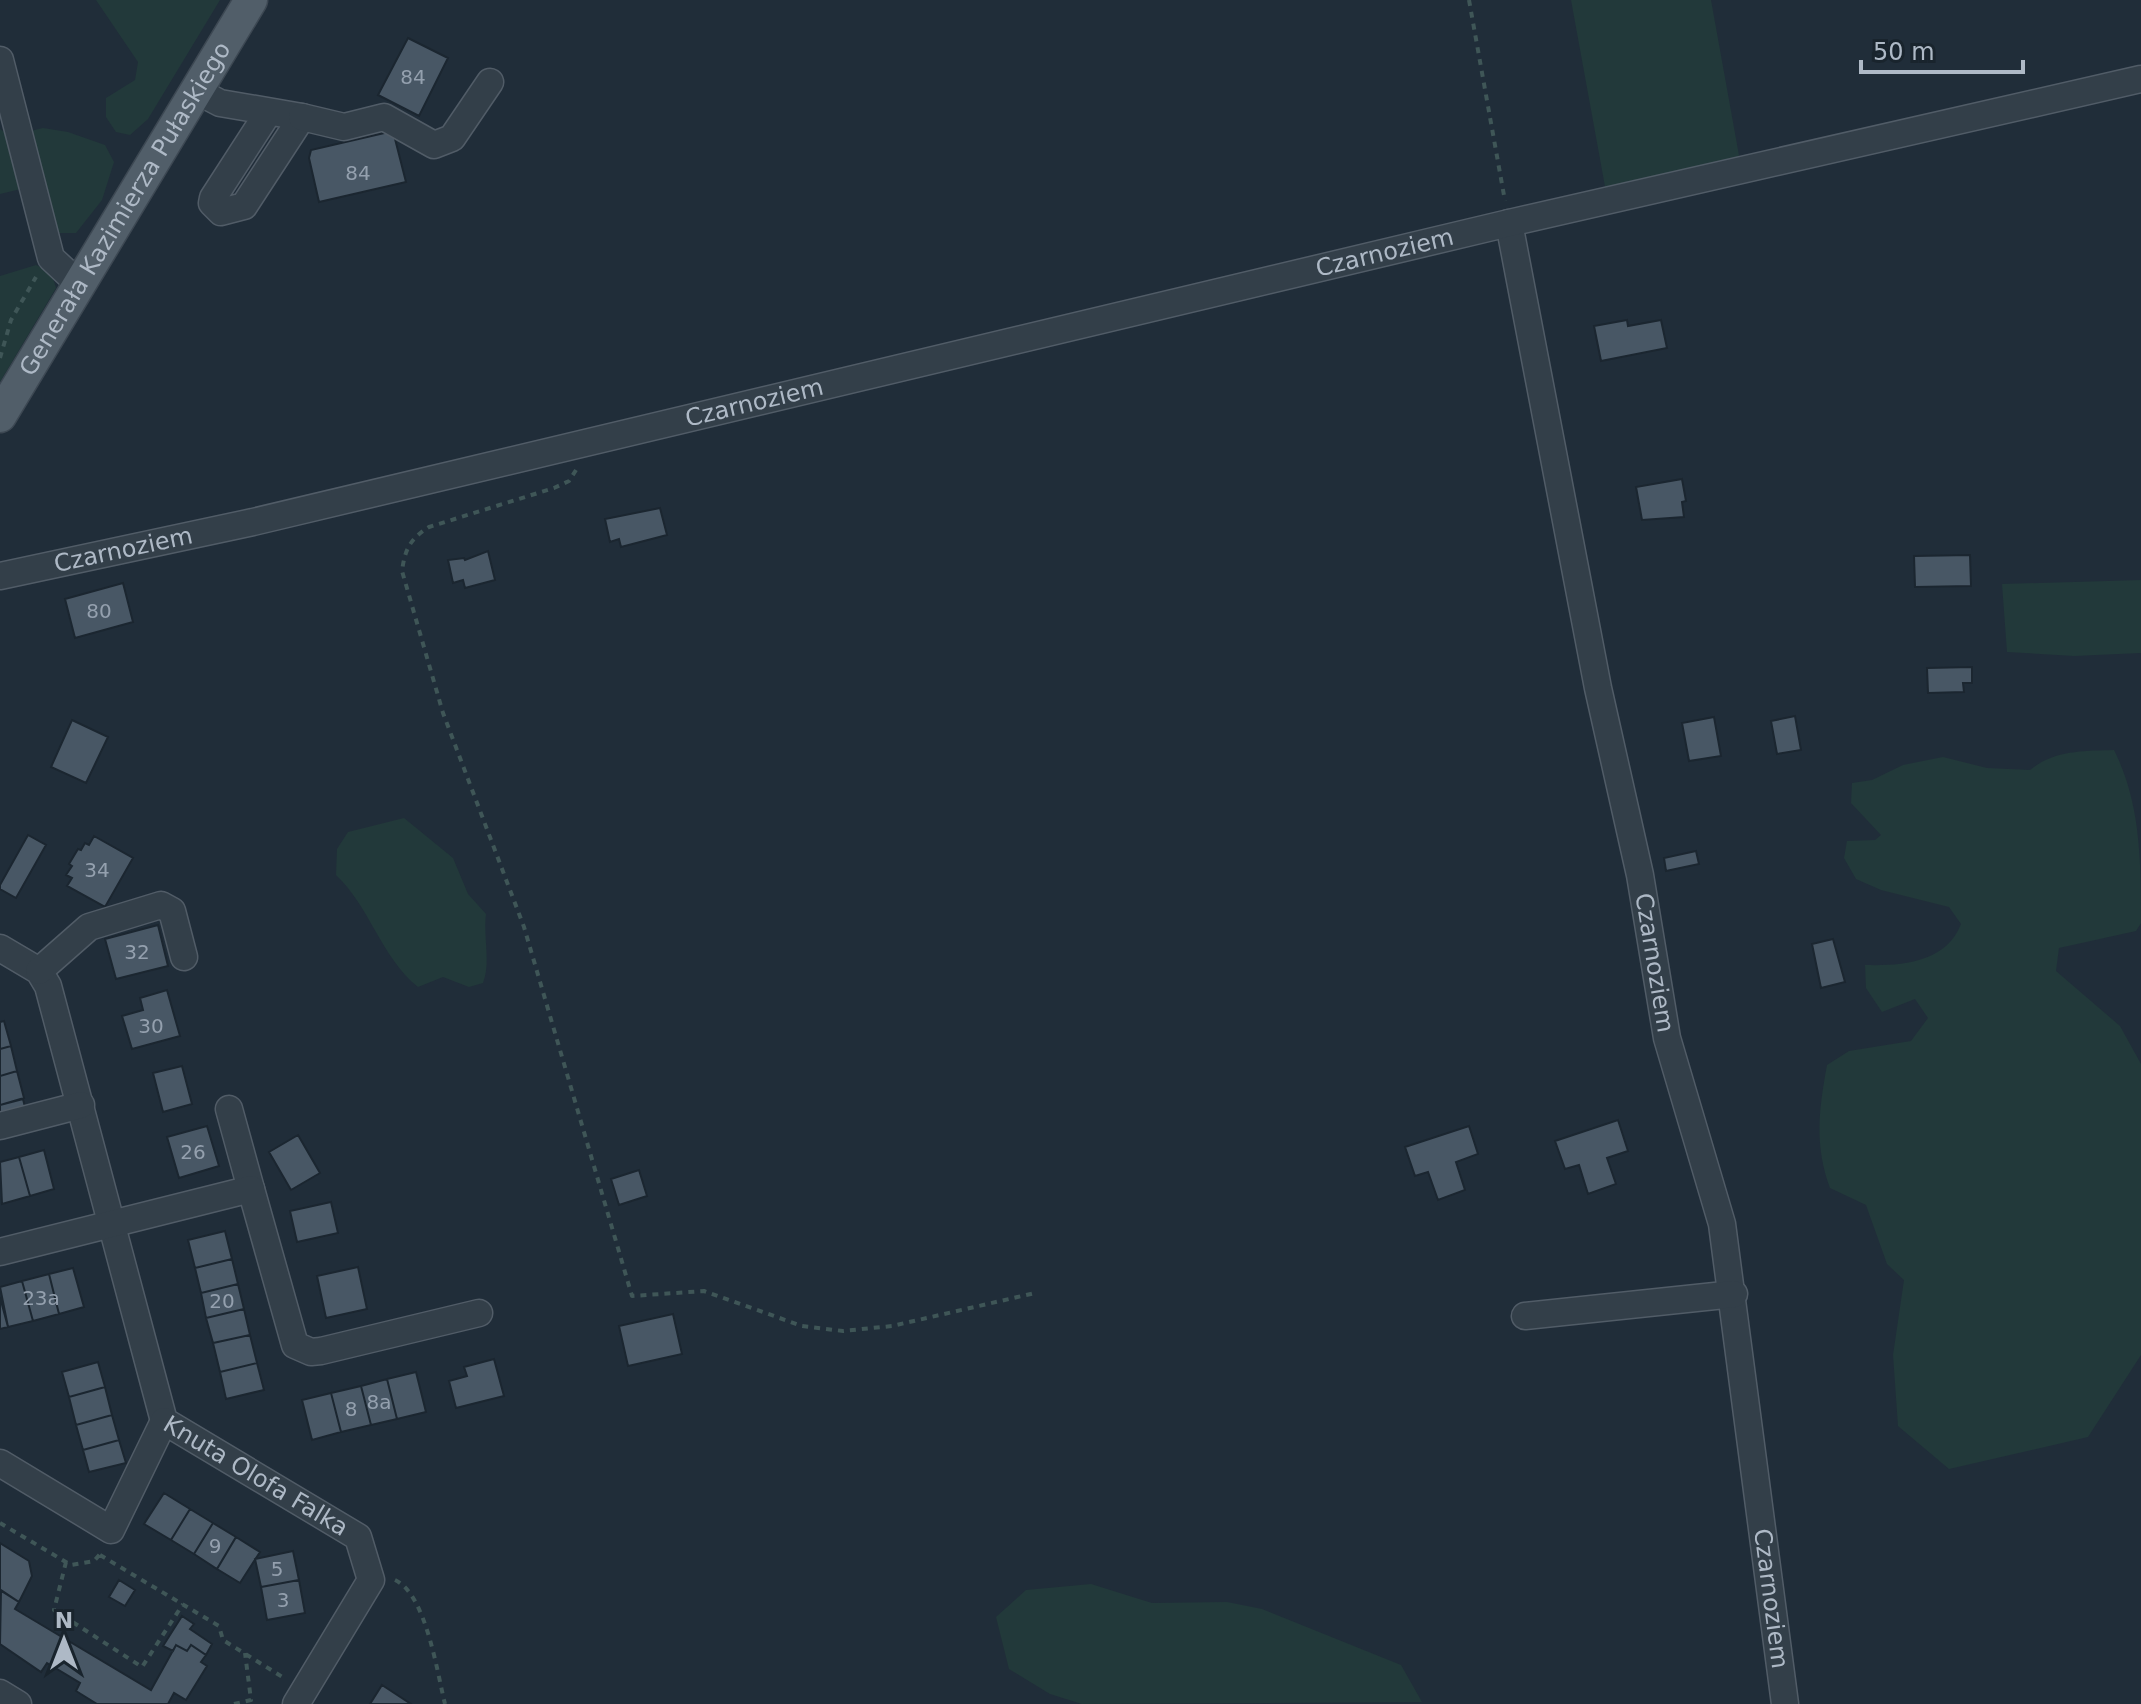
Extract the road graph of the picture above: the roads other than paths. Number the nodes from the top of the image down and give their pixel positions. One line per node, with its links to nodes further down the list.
1 (251, 0): 5 (main road, Generała Kazimierza Pułaskiego)
2 (0, 60): 9 (street)
3 (2141, 79): 8 (street, Czarnoziem)
4 (490, 82): 7 (street)
5 (197, 91): 6 (street); 9 (main road, Generała Kazimierza Pułaskiego)
6 (268, 113): 7 (street); 7 (street)
7 (302, 117)
8 (1509, 223): 11 (street, Czarnoziem); 21 (street, Czarnoziem)
9 (80, 285): 10 (main road, Generała Kazimierza Pułaskiego)
10 (0, 416)
11 (0, 576)
12 (0, 948): 14 (street)
13 (184, 957): 14 (street)
14 (39, 971): 15 (street, Knuta Olofa Falka)
15 (81, 1105): 17 (street); 19 (street, Knuta Olofa Falka)
16 (229, 1109): 18 (street)
17 (0, 1126)
18 (251, 1189): 19 (street); 22 (street)
19 (112, 1227): 20 (street); 24 (street, Knuta Olofa Falka)
20 (0, 1252)
21 (1734, 1294): 23 (street); 29 (street, Czarnoziem)
22 (479, 1313)
23 (1525, 1316)
24 (164, 1421): 25 (street); 27 (street, Knuta Olofa Falka)
25 (0, 1463)
26 (0, 1693): 28 (street)
27 (300, 1697)
28 (18, 1704)
29 (1785, 1704)

